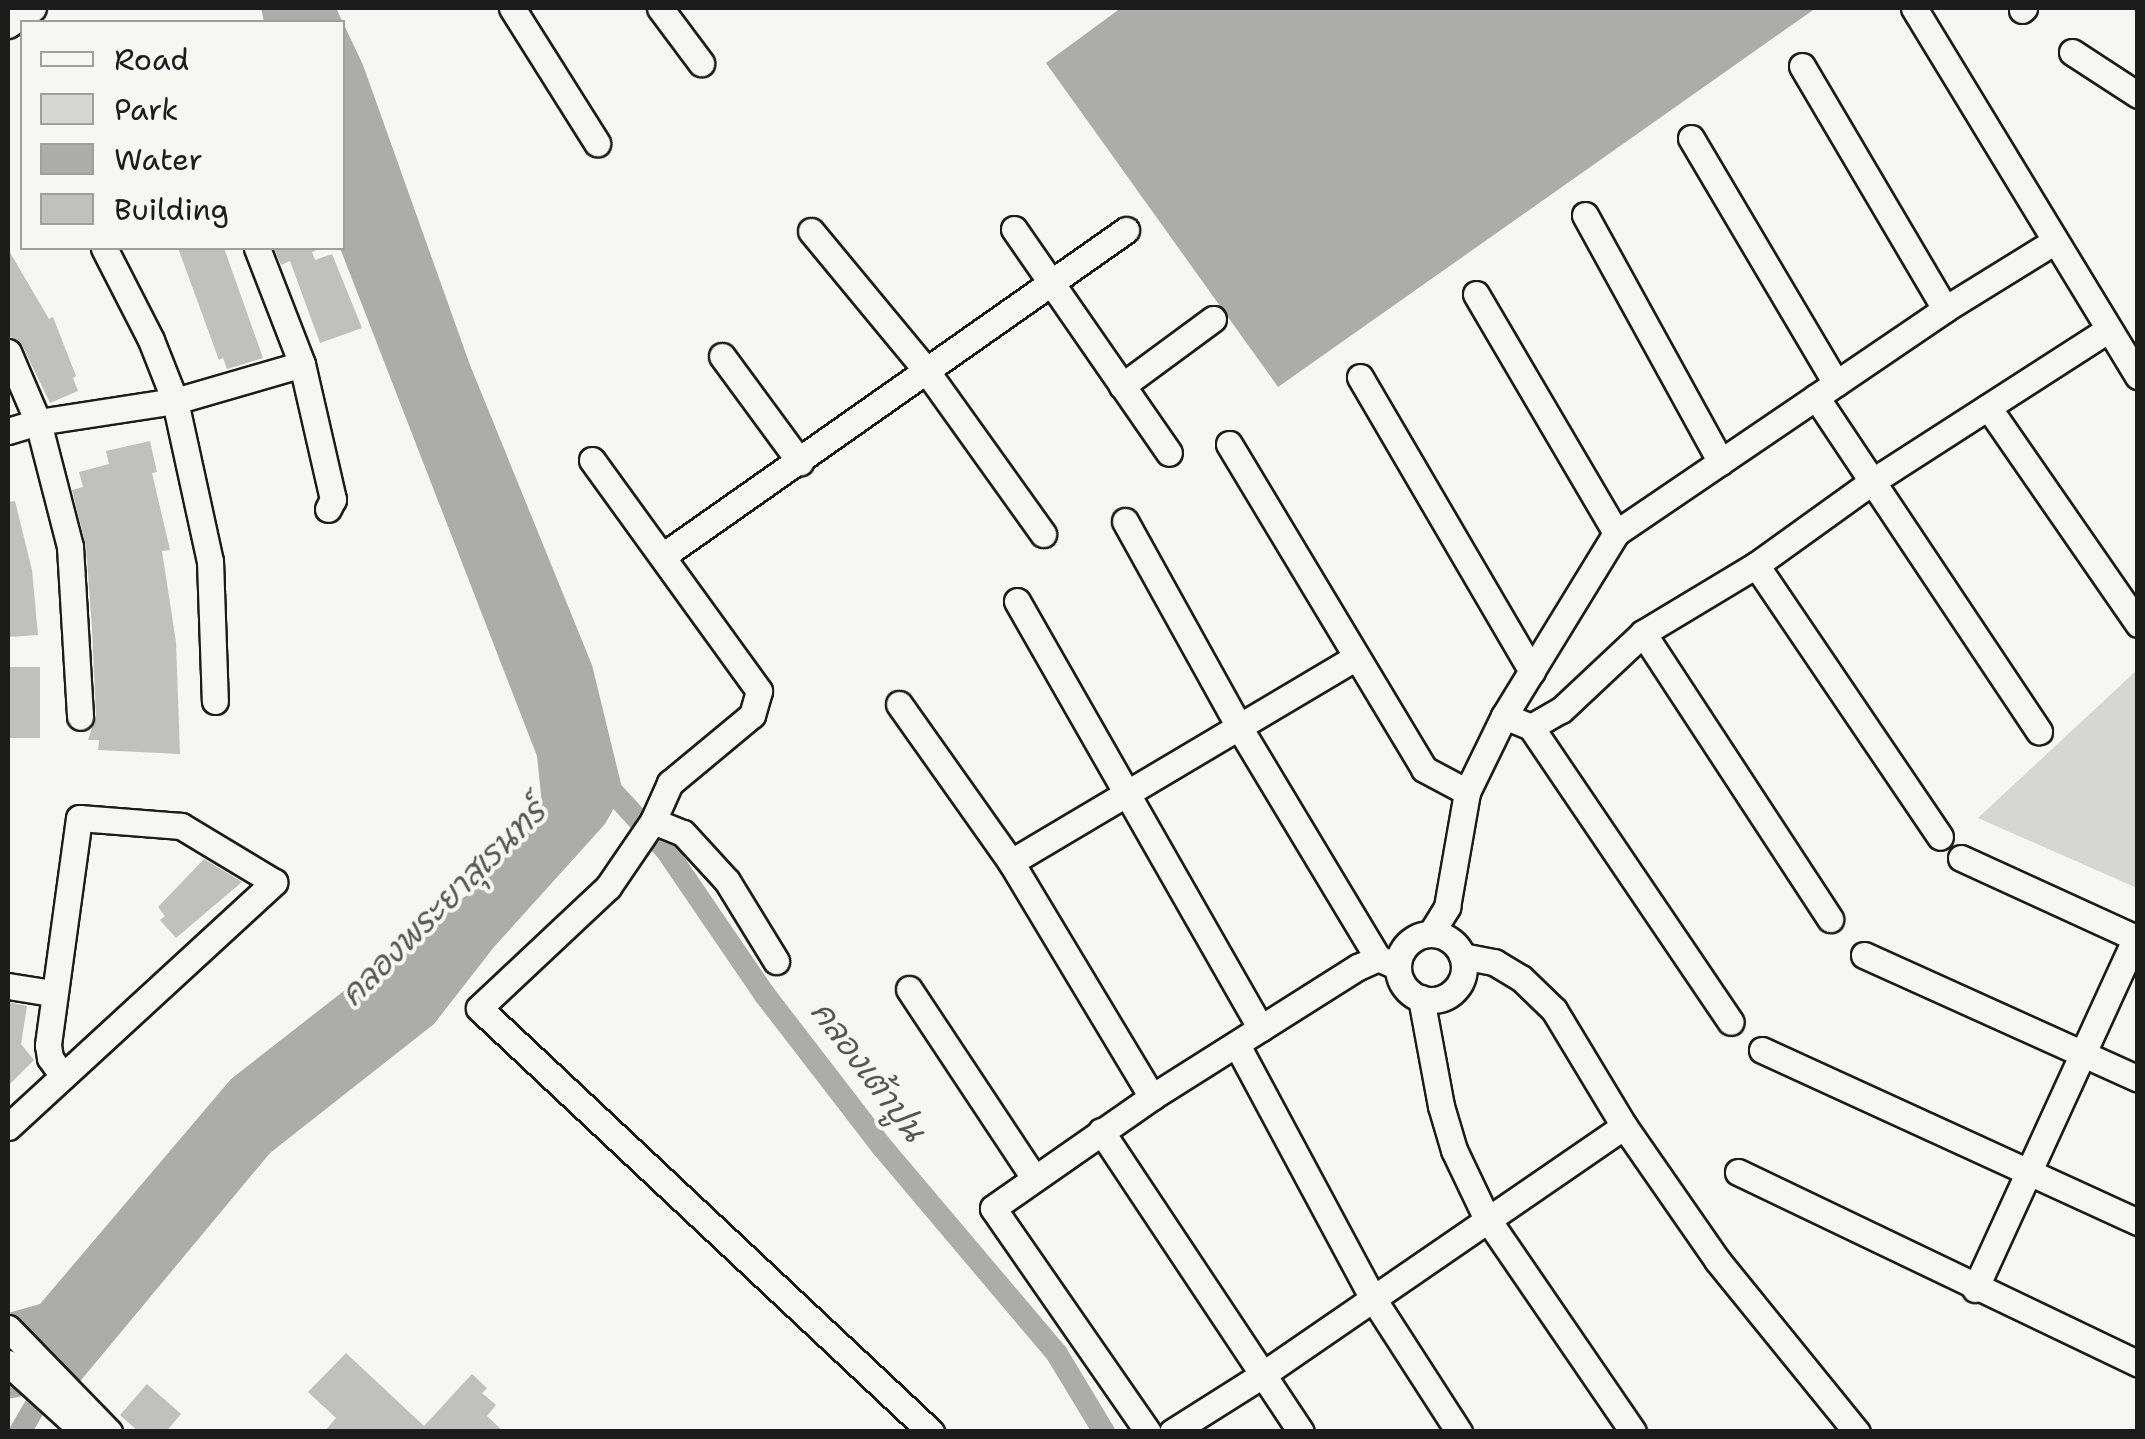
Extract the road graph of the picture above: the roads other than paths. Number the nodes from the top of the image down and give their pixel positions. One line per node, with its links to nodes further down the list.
1 (33, 8): 5 (street)
2 (512, 8): 11 (street)
3 (660, 8): 7 (street)
4 (1914, 8): 16 (street)
5 (8, 25)
6 (2072, 52): 9 (street)
7 (701, 63)
8 (1802, 66): 21 (street)
9 (2138, 95)
10 (1691, 138): 31 (street)
11 (597, 143)
12 (1585, 215): 40 (street)
13 (1014, 229): 19 (street)
14 (1126, 230): 19 (street)
15 (811, 231): 27 (street)
16 (2055, 241): 21 (street); 23 (street)
17 (105, 250): 32 (street)
18 (258, 250): 26 (street)
19 (1052, 282): 27 (street); 30 (street)
20 (1476, 294): 44 (street)
21 (1945, 308): 31 (street)
22 (1213, 319): 30 (street)
23 (2107, 330): 28 (street); 33 (street)
24 (8, 352): 34 (street)
25 (722, 356): 39 (street)
26 (302, 364): 32 (street); 42 (street)
27 (925, 370): 39 (street); 45 (street)
28 (2138, 376)
29 (1360, 377): 52 (street)
30 (1122, 386): 37 (street)
31 (1826, 390): 40 (street); 41 (street)
32 (174, 401): 34 (street); 53 (street)
33 (1988, 407): 41 (street); 49 (street)
34 (38, 422): 35 (street); 56 (street)
35 (8, 431)
36 (1228, 444): 51 (street)
37 (1170, 453)
38 (592, 460): 46 (street)
39 (800, 462): 46 (street)
40 (1721, 462): 44 (street)
41 (1873, 481): 47 (street); 59 (street)
42 (328, 509)
43 (1125, 521): 57 (street)
44 (1616, 533): 52 (street)
45 (1043, 534)
46 (664, 555): 62 (street)
47 (1756, 565): 50 (street); 63 (street)
48 (1017, 602): 61 (street)
49 (2138, 624)
50 (1643, 634): 58 (street); 66 (street)
51 (1356, 658): 57 (street); 60 (street)
52 (1532, 671): 55 (street)
53 (215, 701)
54 (899, 704): 65 (street)
55 (1504, 716): 58 (street); 60 (street)
56 (80, 717)
57 (1240, 727): 61 (street); 72 (street)
58 (1531, 727): 77 (street)
59 (2040, 732)
60 (1466, 792): 67 (street)
61 (1124, 795): 65 (street); 78 (street)
62 (647, 830): 71 (street); 103 (street)
63 (1940, 837)
64 (1961, 858): 68 (street)
65 (1012, 862): 84 (street)
66 (1830, 919)
67 (1431, 934): 70 (street); 72 (street)
68 (2137, 939): 81 (street)
69 (1864, 954): 81 (street)
70 (1462, 956): 76 (street); 86 (street)
71 (776, 961)
72 (1388, 962): 76 (street); 78 (street)
73 (8, 986): 75 (street)
74 (908, 988): 90 (street)
75 (52, 993): 82 (street); 82 (street)
76 (1421, 998): 91 (street)
77 (1731, 1022)
78 (1261, 1028): 79 (street)
79 (1237, 1045): 84 (street); 94 (street)
80 (1762, 1050): 89 (street)
81 (2082, 1054): 83 (street); 89 (street)
82 (63, 1076): 85 (street)
83 (2138, 1079)
84 (1152, 1097): 87 (street)
85 (8, 1126)
86 (1624, 1126): 91 (street); 109 (street)
87 (1102, 1131): 90 (street); 98 (street)
88 (1738, 1172): 93 (street)
89 (2026, 1172): 92 (street); 93 (street)
90 (1032, 1176): 104 (street)
91 (1486, 1217): 94 (street); 108 (street)
92 (2138, 1222)
93 (1975, 1288): 97 (street)
94 (1372, 1298): 98 (street); 107 (street)
95 (8, 1328): 99 (street)
96 (8, 1362): 99 (street)
97 (2138, 1364)
98 (1262, 1375): 105 (street); 106 (street)
99 (66, 1406): 100 (street); 101 (street); 102 (street)
100 (42, 1432)
101 (84, 1432)
102 (109, 1432)
103 (931, 1432)
104 (1148, 1432)
105 (1172, 1432)
106 (1301, 1432)
107 (1459, 1432)
108 (1633, 1432)
109 (1857, 1432)

